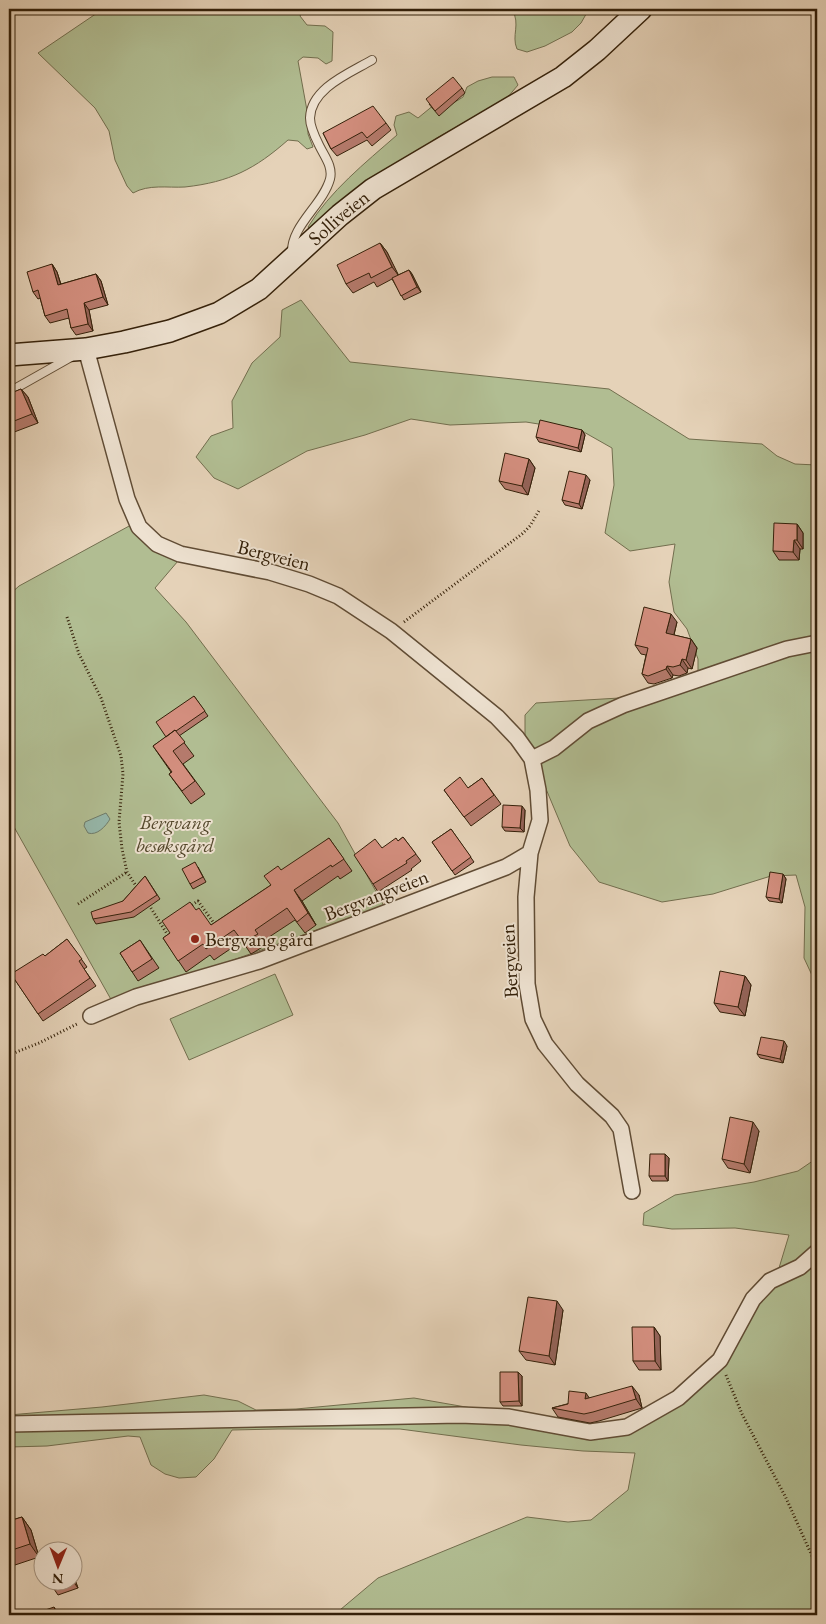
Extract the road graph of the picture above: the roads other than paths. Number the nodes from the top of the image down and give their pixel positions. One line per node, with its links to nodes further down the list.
1 (630, 15): 3 (street, Solliveien)
2 (372, 60): 3 (lane)
3 (293, 258): 4 (street, Solliveien)
4 (86, 349): 5 (street, Solliveien); 6 (lane); 8 (street, Bergveien)
5 (9, 355)
6 (9, 392)
7 (817, 643): 8 (street)
8 (532, 759): 9 (street, Bergveien)
9 (530, 853): 10 (street, Bergvangveien); 11 (street, Bergveien)
10 (92, 1016)
11 (632, 1191)
12 (817, 1252): 13 (street)
13 (9, 1424)

